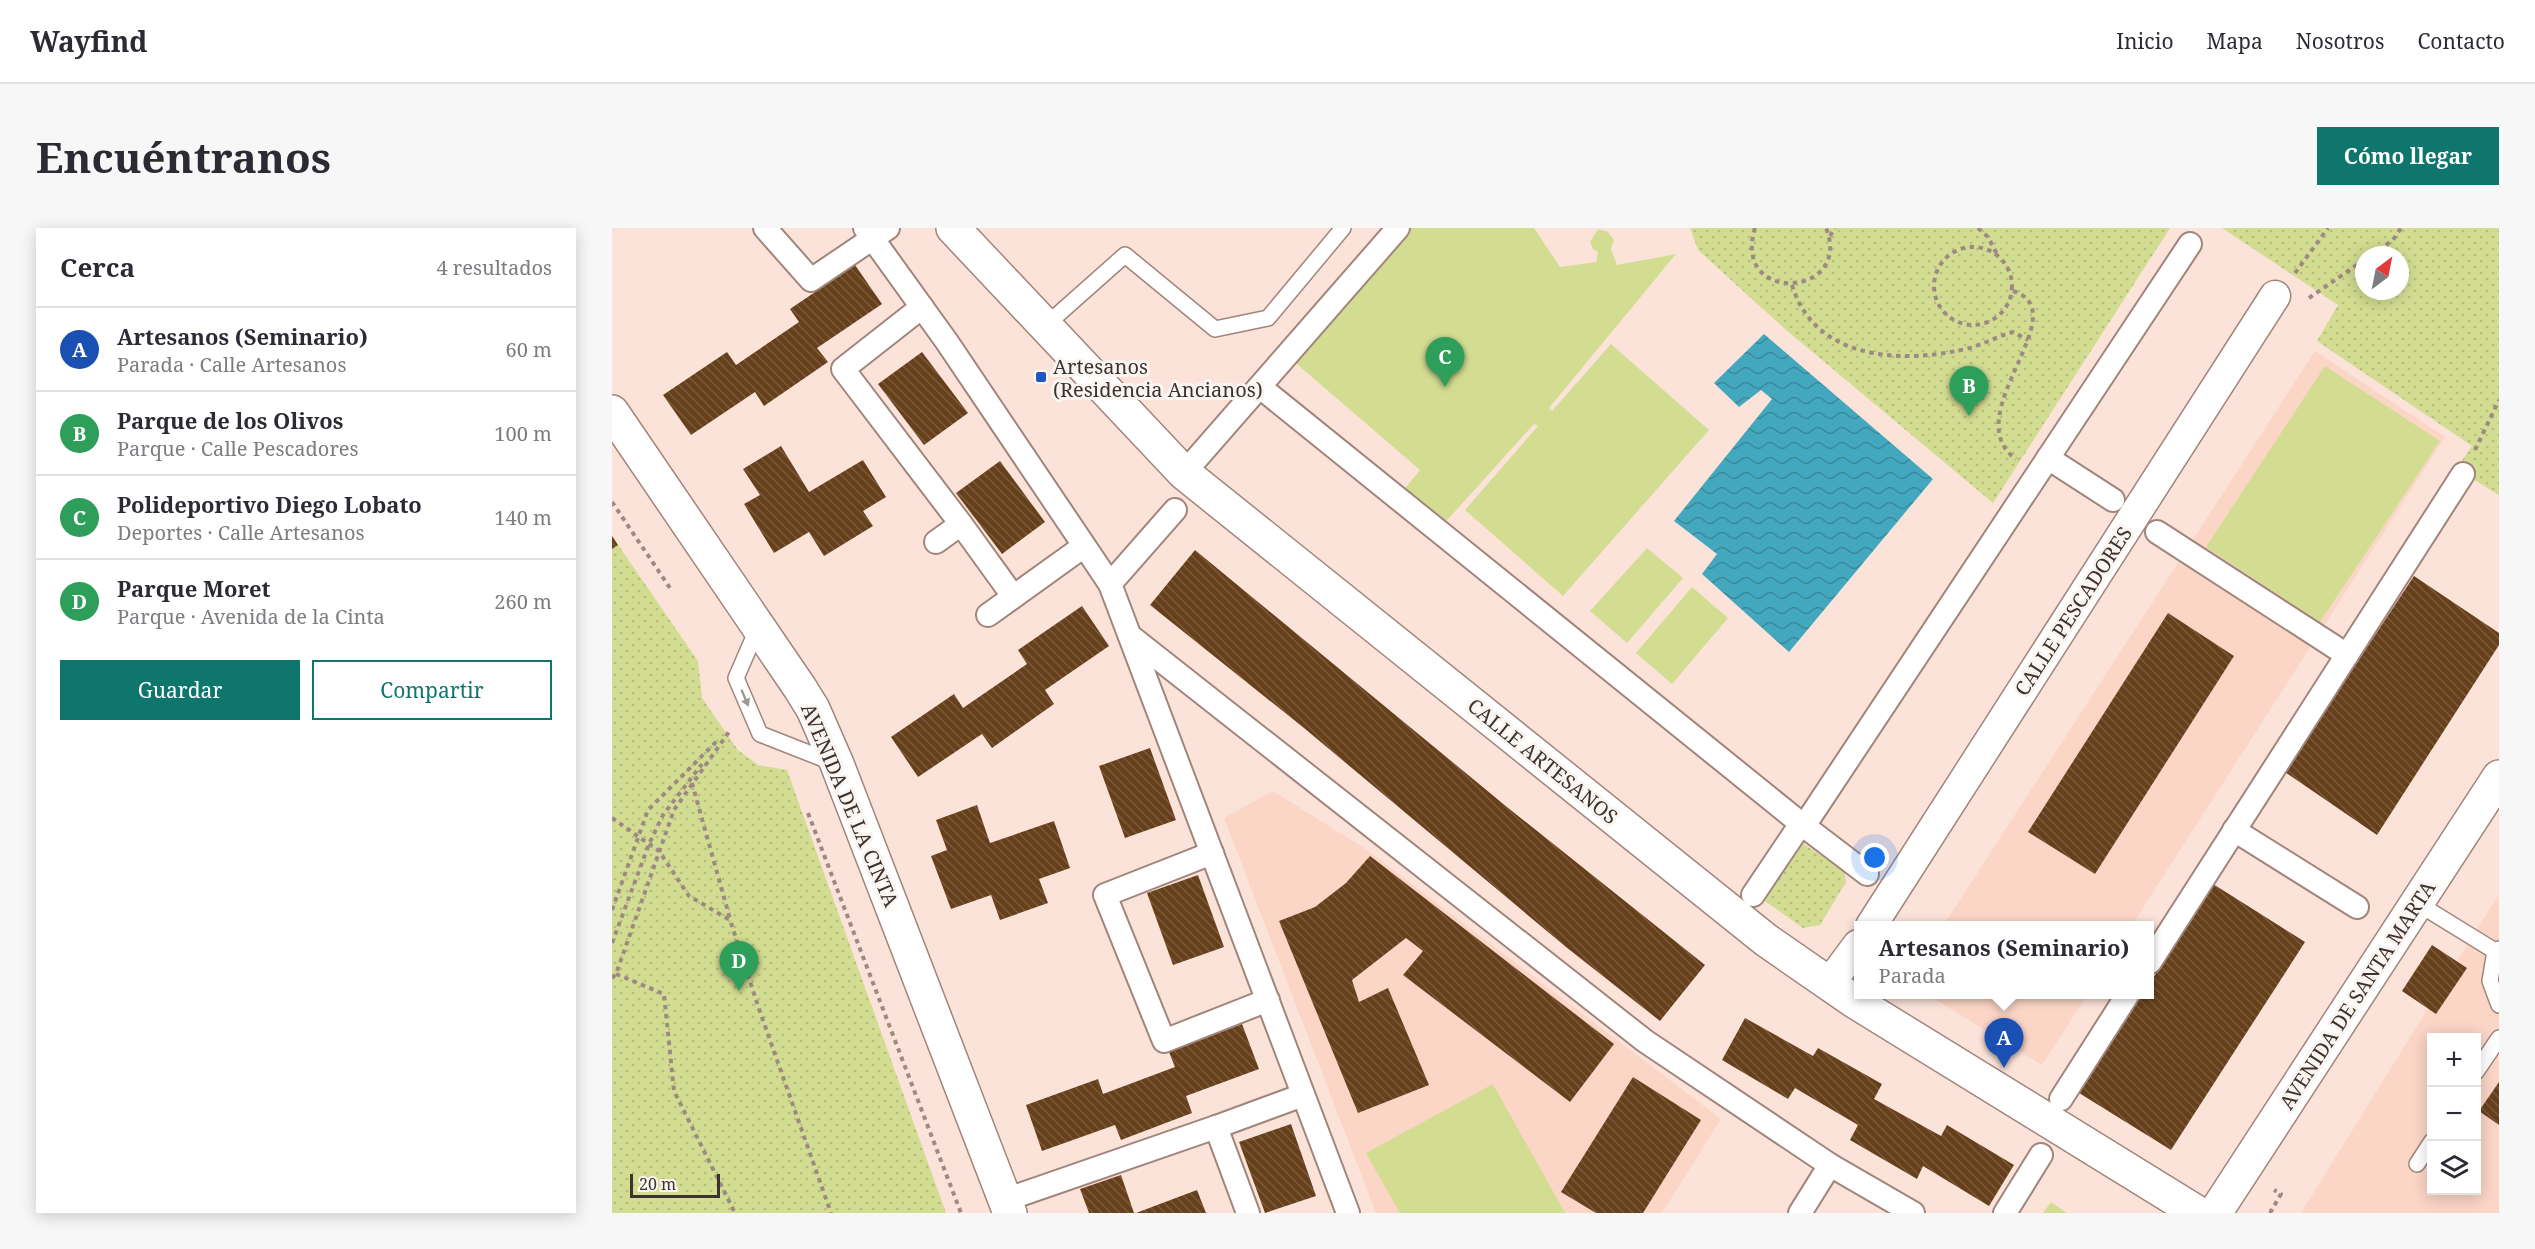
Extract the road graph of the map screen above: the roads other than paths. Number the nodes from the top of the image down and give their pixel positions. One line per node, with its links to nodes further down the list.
1 (765, 228): 5 (street)
2 (953, 228): 9 (street, CALLE ARTESANOS)
3 (1343, 228): 9 (lane)
4 (1398, 228): 10 (street)
5 (876, 232): 8 (street)
6 (2190, 244): 12 (street)
7 (2283, 287): 36 (street, CALLE PESCADORES)
8 (922, 307): 17 (street); 20 (street)
9 (1045, 326): 13 (street, CALLE ARTESANOS)
10 (1260, 387): 13 (street); 29 (street)
11 (612, 412): 24 (street, AVENIDA DE LA CINTA)
12 (2043, 467): 15 (street); 29 (street)
13 (1184, 473): 40 (street, CALLE ARTESANOS)
14 (2463, 474): 26 (street)
15 (2113, 500)
16 (1175, 510): 21 (street)
17 (961, 524): 19 (street); 22 (street)
18 (2157, 532): 26 (street)
19 (936, 542)
20 (1084, 546): 21 (street); 22 (street)
21 (1110, 584): 25 (street)
22 (1014, 596): 23 (street)
23 (988, 615)
24 (759, 626): 27 (street, AVENIDA DE LA CINTA); 27 (lane, one-way to 27)
25 (1130, 636): 31 (street); 52 (street)
26 (2347, 655): 30 (street)
27 (837, 764): 53 (street, AVENIDA DE LA CINTA)
28 (2499, 777): 34 (street, AVENIDA DE SANTA MARTA)
29 (1804, 826): 32 (street); 33 (street)
30 (2234, 830): 35 (street); 39 (street)
31 (1212, 853): 42 (street); 42 (street)
32 (1867, 874)
33 (1753, 895)
34 (2417, 903): 38 (lane); 60 (street, AVENIDA DE SANTA MARTA)
35 (2357, 907)
36 (1874, 921)
37 (1854, 950): 40 (street)
38 (2497, 950): 43 (lane)
39 (2154, 956)
40 (1829, 984): 59 (street, CALLE ARTESANOS)
41 (2125, 999): 47 (street)
42 (1268, 1000): 46 (street)
43 (2499, 1005)
44 (2499, 1038): 45 (lane)
45 (2481, 1065)
46 (1304, 1095): 48 (street, AVENIDA DE LA CINTA); 55 (street)
47 (2061, 1099)
48 (1216, 1127): 53 (street, AVENIDA DE LA CINTA); 54 (street)
49 (2427, 1149): 51 (lane)
50 (2041, 1155): 58 (street)
51 (2417, 1164)
52 (1830, 1165): 56 (street); 57 (street)
53 (1008, 1206)
54 (1248, 1213)
55 (1348, 1213)
56 (1800, 1213)
57 (1913, 1213)
58 (2006, 1213)
59 (2198, 1213)
60 (2215, 1213)

